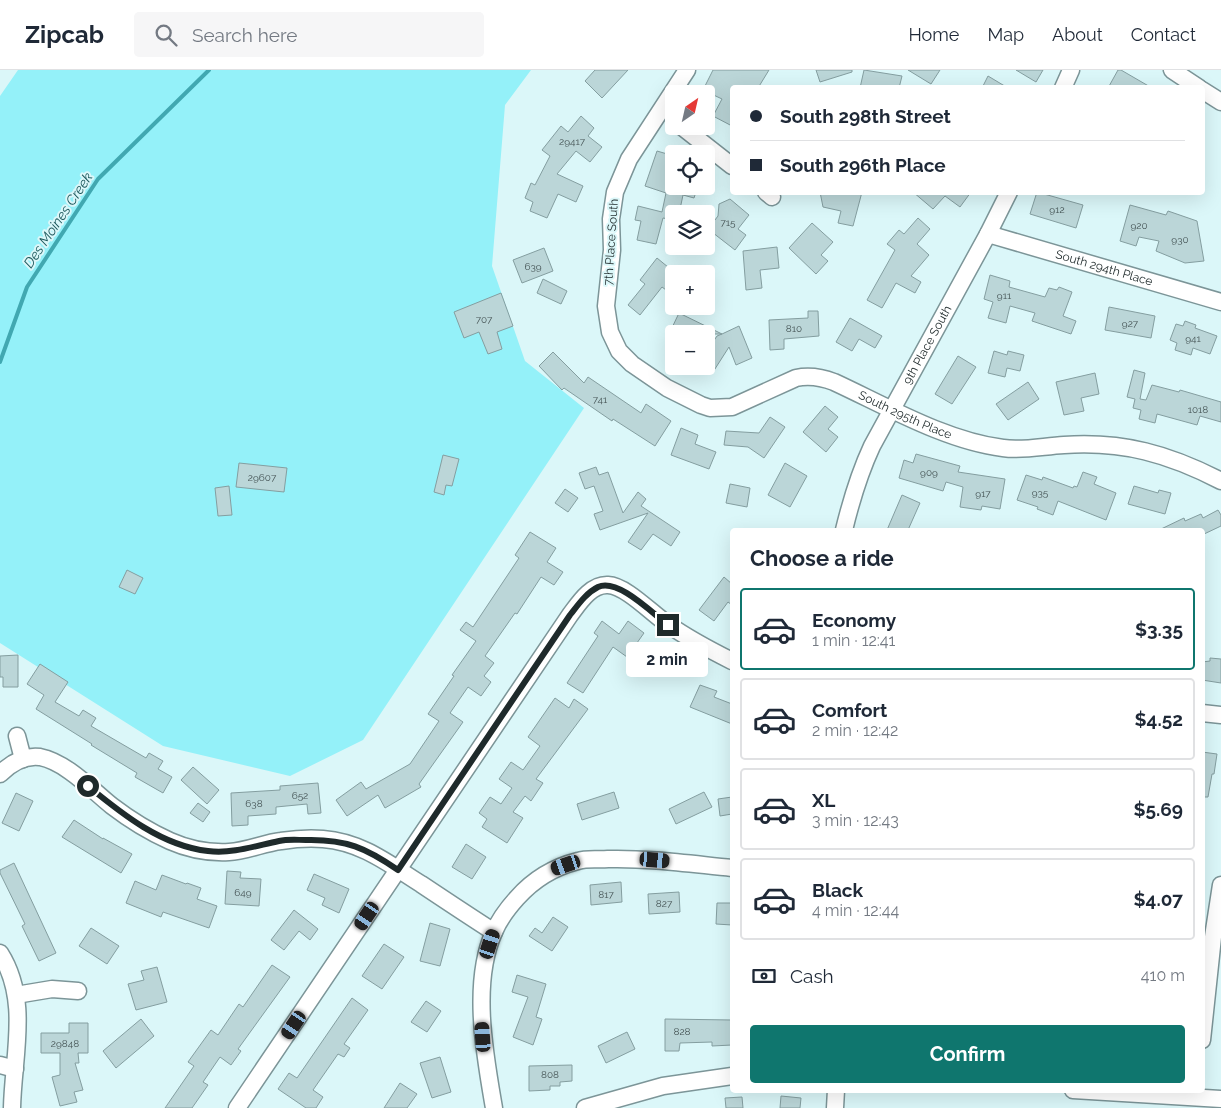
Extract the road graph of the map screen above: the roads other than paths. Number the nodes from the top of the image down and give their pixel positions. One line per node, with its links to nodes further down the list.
1 (687, 70): 8 (street, 7th Place South)
2 (1072, 70): 4 (street)
3 (1172, 70): 5 (street)
4 (1064, 85)
5 (1194, 85)
6 (1205, 92): 7 (street)
7 (1221, 102)
8 (660, 110): 9 (street); 15 (street, 7th Place South)
9 (665, 114)
10 (692, 135): 11 (street)
11 (730, 164)
12 (1008, 195): 13 (street, 9th Place South)
13 (988, 234): 14 (street, South 294th Place); 16 (street, 9th Place South)
14 (1221, 302)
15 (614, 342): 16 (street, South 295th Place)
16 (892, 409): 17 (street, South 295th Place); 18 (street, 9th Place South)
17 (1221, 481)
18 (844, 528)
19 (730, 660): 26 (street)
20 (1205, 713): 21 (street)
21 (1221, 715)
22 (17, 736): 23 (street)
23 (23, 759): 24 (street); 26 (street)
24 (0, 774)
25 (730, 868): 28 (street)
26 (398, 870): 28 (street); 39 (street)
27 (1221, 885): 32 (street)
28 (494, 932): 41 (street)
29 (0, 952): 31 (street)
30 (78, 991): 31 (street)
31 (16, 995): 33 (street)
32 (1205, 1012)
33 (8, 1067): 40 (street)
34 (730, 1076): 42 (street)
35 (836, 1093): 43 (street)
36 (1120, 1093): 37 (street)
37 (1197, 1098): 38 (street)
38 (1221, 1099)
39 (243, 1106)
40 (12, 1108)
41 (494, 1108)
42 (585, 1108)
43 (835, 1108)

